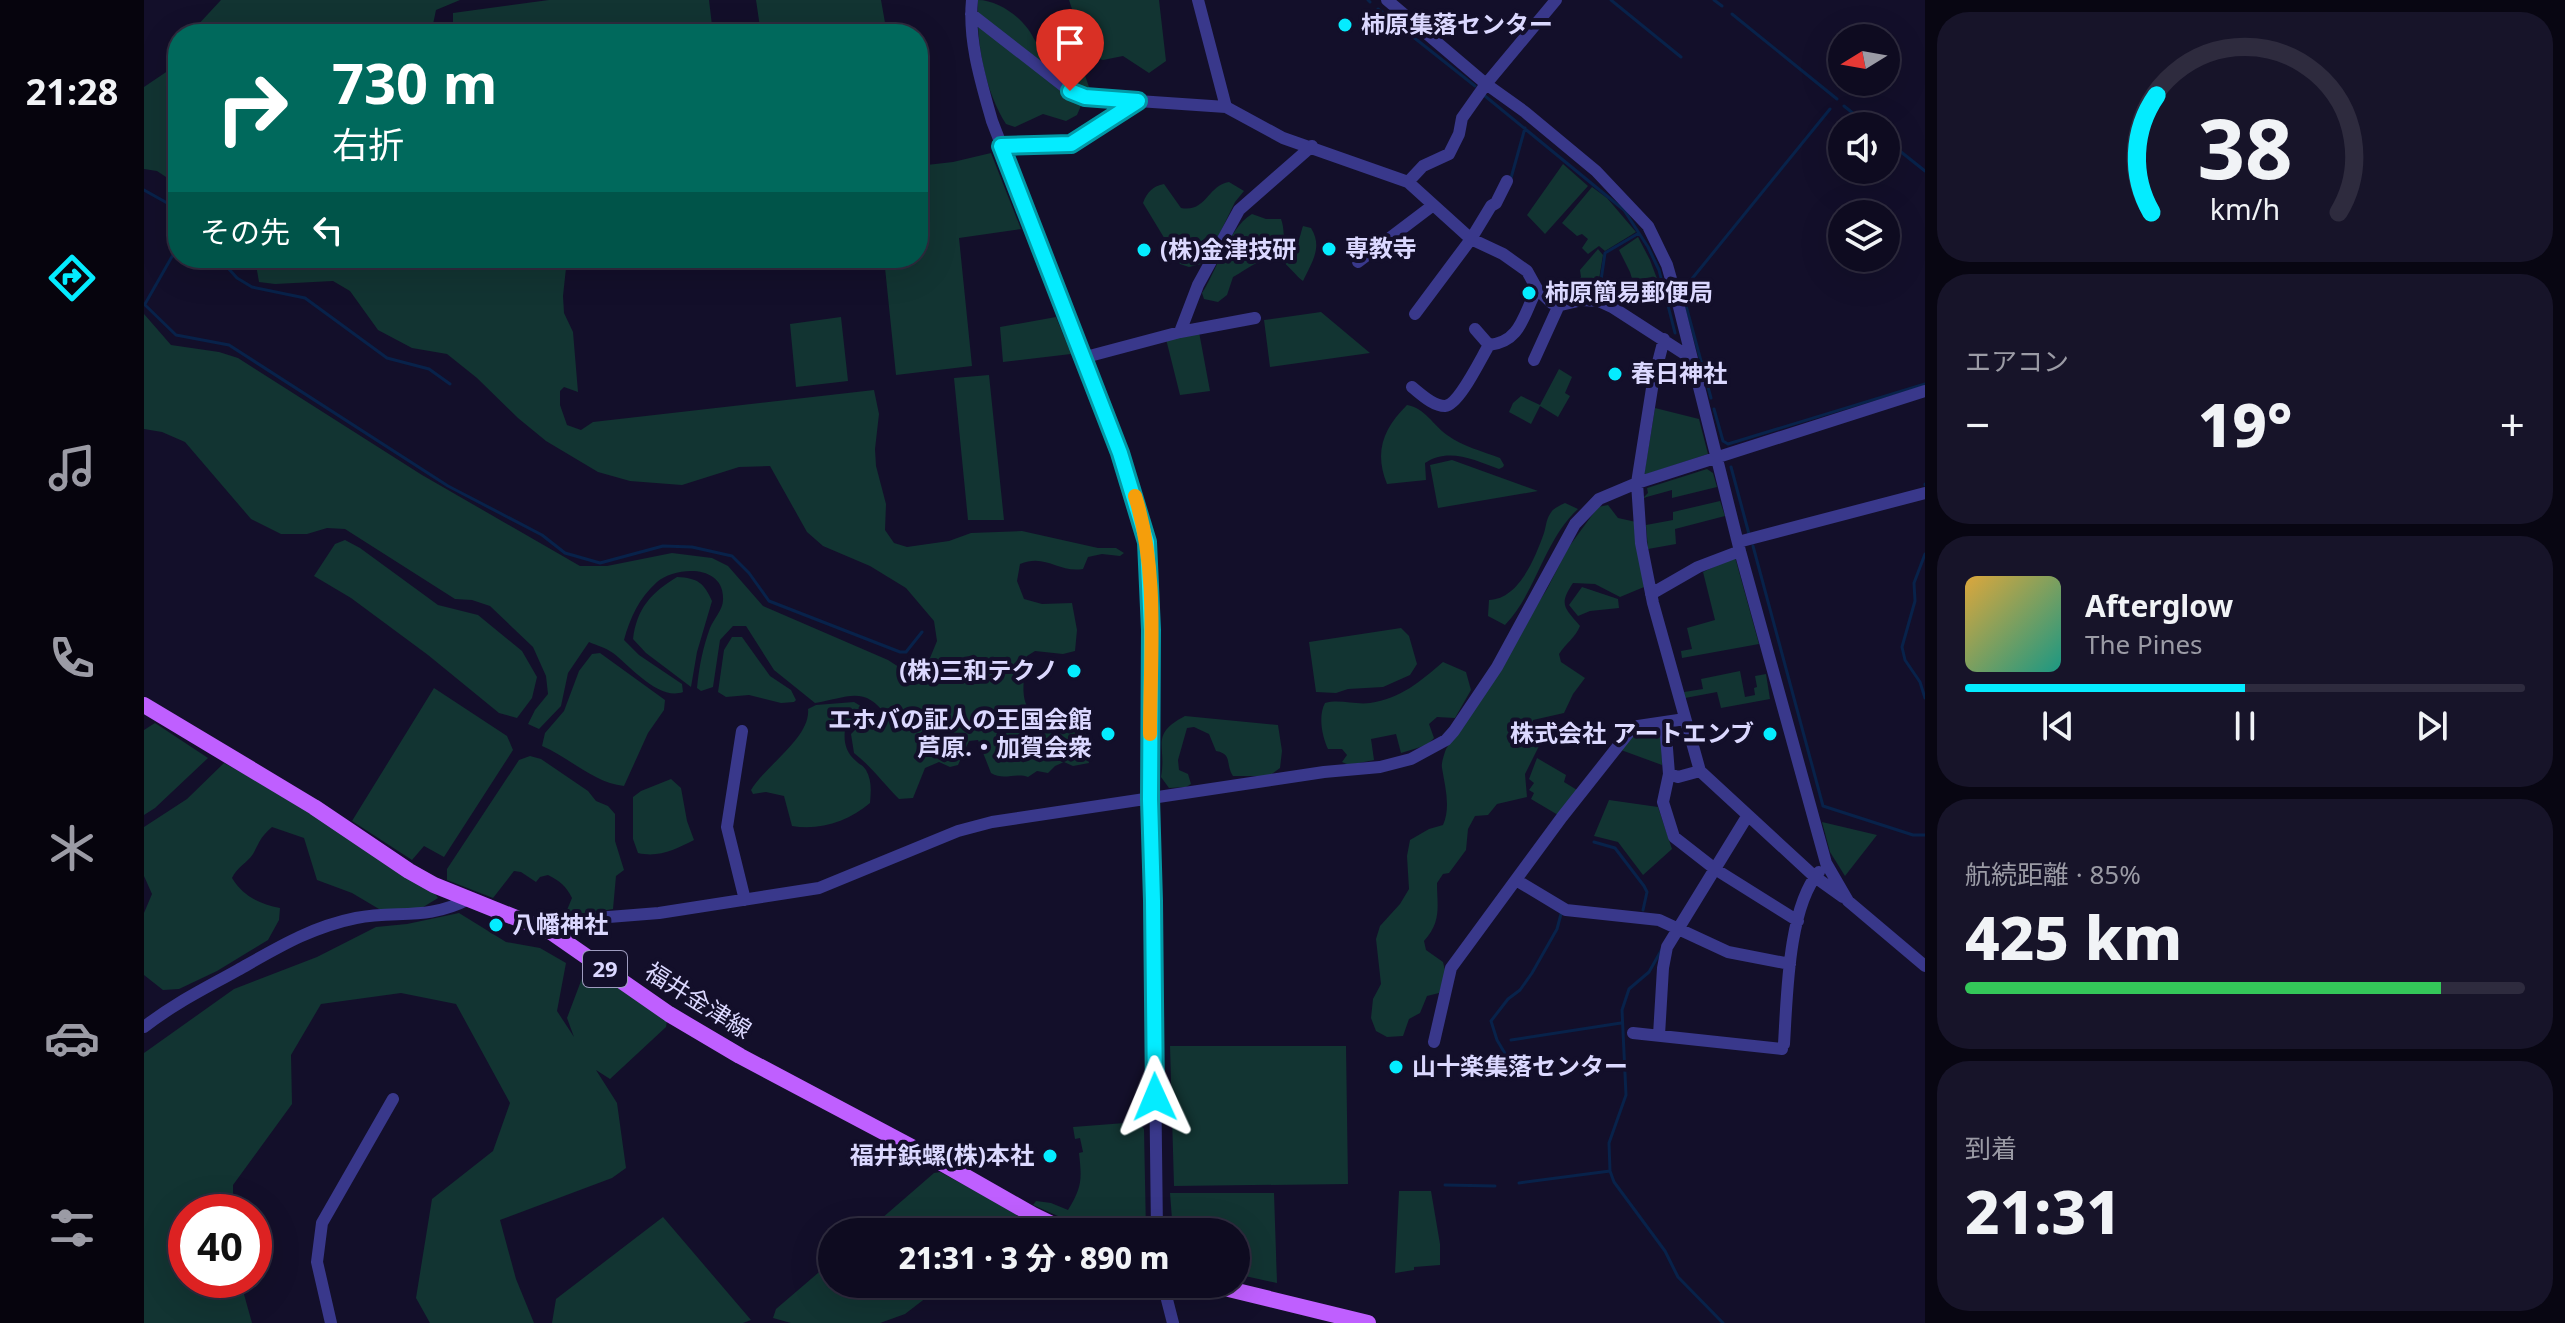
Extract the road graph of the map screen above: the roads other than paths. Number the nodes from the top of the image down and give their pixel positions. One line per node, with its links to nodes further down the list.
1 (972, 0): 5 (street)
2 (1198, 0): 8 (street)
3 (1387, 0): 6 (street)
4 (1556, 0): 6 (street)
5 (971, 14): 7 (street); 9 (street)
6 (1486, 84): 12 (street); 25 (street)
7 (1138, 101): 8 (street); 9 (street)
8 (1226, 107): 10 (street)
9 (1001, 146): 24 (street)
10 (1312, 146): 12 (street); 21 (street)
11 (1507, 181): 14 (street)
12 (1408, 182): 13 (street)
13 (1432, 206): 14 (street); 15 (street)
14 (1471, 239): 16 (street); 18 (street)
15 (1358, 262)
16 (1537, 289): 17 (street); 23 (street)
17 (1559, 305): 22 (street); 26 (street)
18 (1415, 314)
19 (1255, 318): 21 (street)
20 (1475, 329): 23 (street)
21 (1180, 332): 24 (street)
22 (1664, 339): 25 (street); 30 (street)
23 (1489, 345): 27 (street)
24 (1082, 358): 40 (street)
25 (1691, 358): 29 (street)
26 (1534, 360)
27 (1412, 387)
28 (1925, 391): 29 (street)
29 (1717, 457): 30 (street); 32 (street)
30 (1637, 483): 33 (street); 40 (street)
31 (1925, 493): 32 (street)
32 (1739, 547): 33 (street); 42 (street)
33 (1651, 594): 35 (street)
34 (144, 705): 46 (main road, 福井金津線 / 29)
35 (1685, 719): 36 (street); 38 (street)
36 (1665, 723): 39 (street); 45 (street)
37 (742, 731): 47 (street)
38 (1700, 771): 39 (street); 41 (street)
39 (1669, 774): 43 (street)
40 (1150, 799): 47 (street); 60 (street)
41 (1748, 815): 43 (street); 44 (street)
42 (1826, 863): 44 (street); 48 (street)
43 (1715, 869): 49 (street); 50 (street)
44 (1815, 877): 48 (street); 49 (street)
45 (1516, 880): 50 (street); 57 (street)
46 (469, 899): 51 (main road, 福井金津線 / 29); 54 (street)
47 (745, 900): 51 (street)
48 (1848, 901): 53 (street)
49 (1798, 921): 52 (street)
50 (1676, 929): 52 (street); 56 (street)
51 (561, 939): 59 (main road, 福井金津線 / 29)
52 (1790, 964): 56 (street)
53 (1925, 966)
54 (144, 1027)
55 (1633, 1033): 56 (street)
56 (1659, 1035)
57 (1434, 1042)
58 (393, 1099): 63 (street)
59 (1039, 1218)
60 (1157, 1218)
61 (1250, 1294): 65 (main road)
62 (1167, 1298): 64 (street)
63 (331, 1323)
64 (1173, 1323)
65 (1368, 1323)

